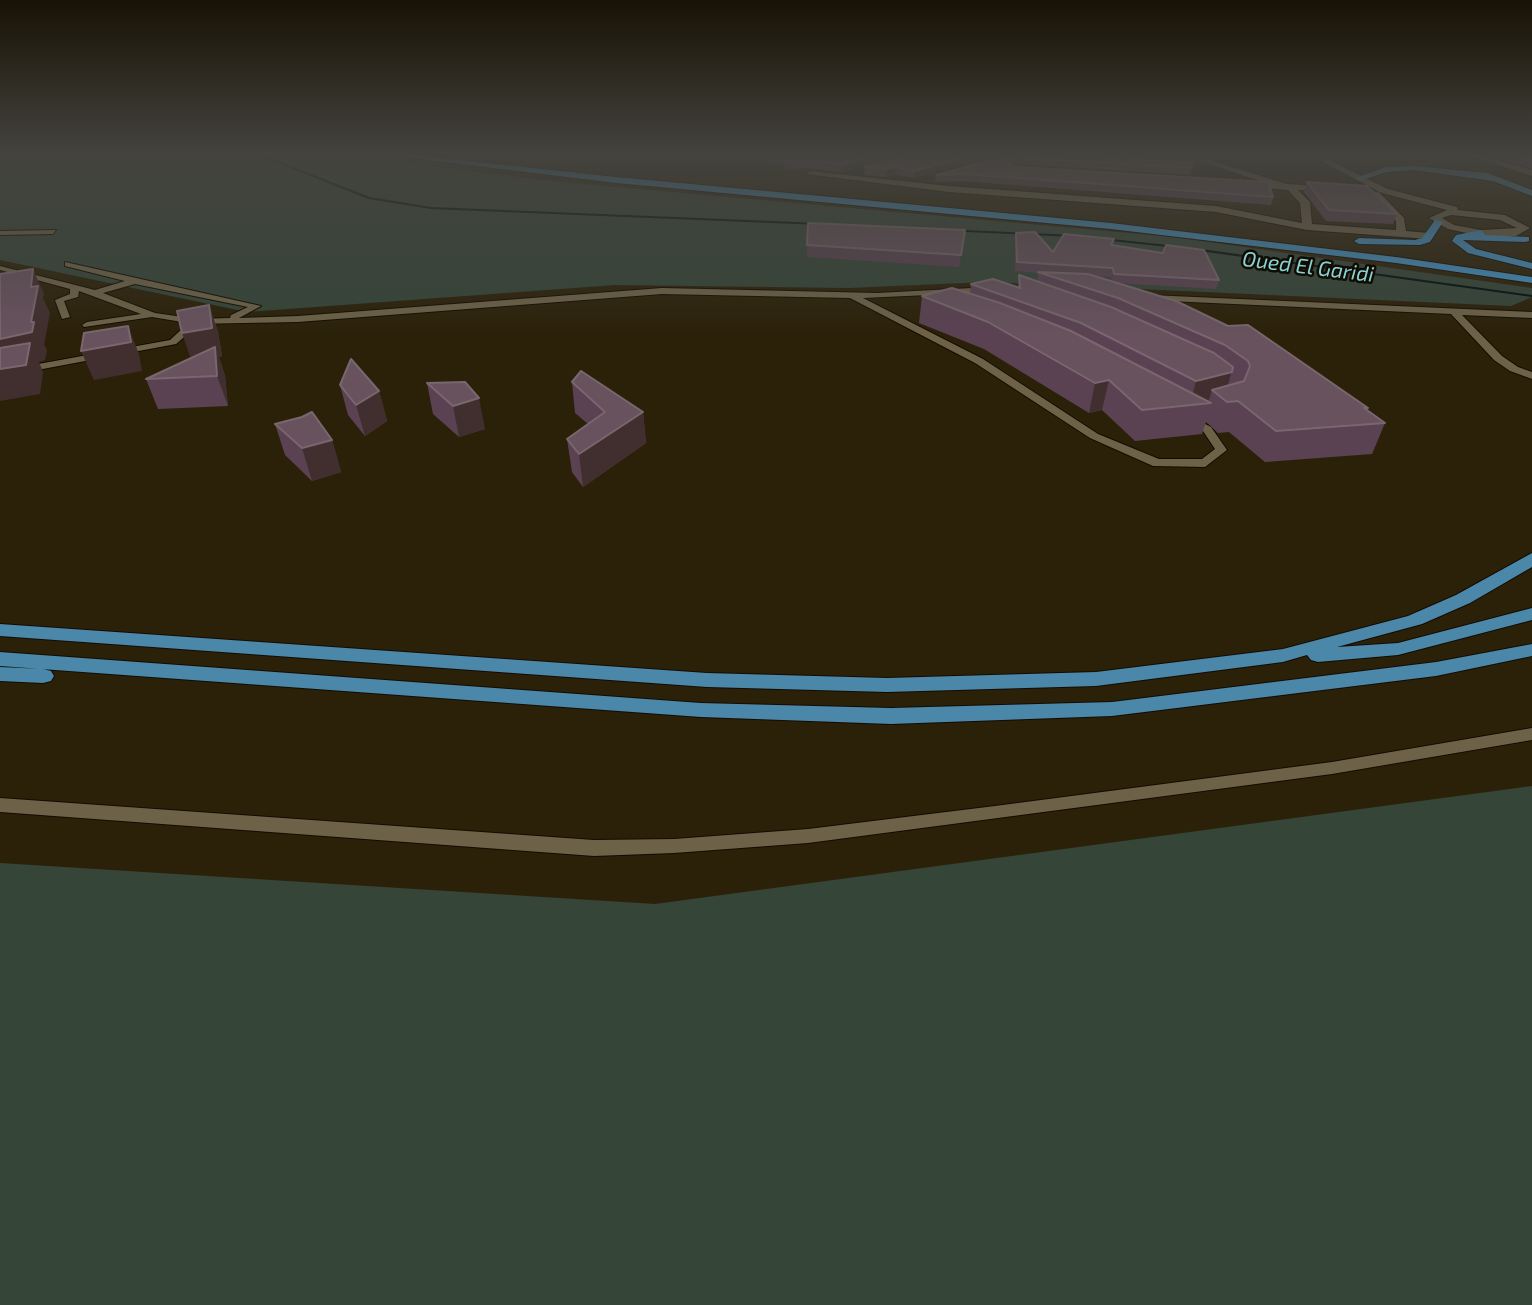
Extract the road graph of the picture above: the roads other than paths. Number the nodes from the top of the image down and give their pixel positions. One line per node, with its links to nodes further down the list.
1 (982, 214): 24 (highway)
2 (1241, 214): 11 (street)
3 (1306, 214): 11 (street)
4 (1395, 214): 13 (street)
5 (1419, 214): 9 (street)
6 (1438, 214): 9 (street)
7 (1484, 214): 10 (street)
8 (1110, 215): 18 (highway)
9 (1427, 218): 13 (street); 15 (street); 16 (highway)
10 (1527, 226): 15 (street)
11 (1307, 227): 13 (street)
12 (53, 232): 14 (lane)
13 (1402, 232): 16 (street)
14 (0, 233)
15 (1486, 234): 17 (highway); 19 (street)
16 (1429, 236): 18 (highway)
17 (1460, 237): 19 (highway); 21 (highway)
18 (1292, 238): 23 (highway)
19 (1529, 239)
20 (68, 264): 25 (lane)
21 (1532, 266)
22 (0, 270): 26 (lane); 27 (lane)
23 (1532, 272)
24 (1532, 280)
25 (135, 281): 29 (lane); 39 (lane)
26 (10, 285)
27 (74, 287): 29 (lane); 37 (lane)
28 (1007, 290): 30 (lane)
29 (94, 293): 35 (lane)
30 (908, 295): 31 (lane); 33 (lane)
31 (852, 296): 39 (lane); 45 (lane)
32 (1133, 297): 34 (lane)
33 (934, 303)
34 (1454, 312): 36 (lane); 42 (lane)
35 (153, 315): 38 (lane); 40 (lane)
36 (1532, 315)
37 (65, 317)
38 (186, 320): 39 (lane); 41 (lane)
39 (225, 321)
40 (87, 325)
41 (0, 374)
42 (1532, 376)
43 (1175, 411): 45 (lane)
44 (1208, 412): 45 (lane)
45 (1186, 418)
46 (1532, 559): 51 (highway)
47 (1532, 614): 49 (highway)
48 (0, 630): 51 (highway)
49 (1398, 649): 51 (highway); 54 (highway)
50 (1532, 650): 54 (highway)
51 (1283, 655)
52 (0, 659): 55 (highway)
53 (0, 674): 55 (highway)
54 (1313, 686): 55 (highway)
55 (608, 704)
56 (1532, 734): 57 (lane)
57 (0, 805)

